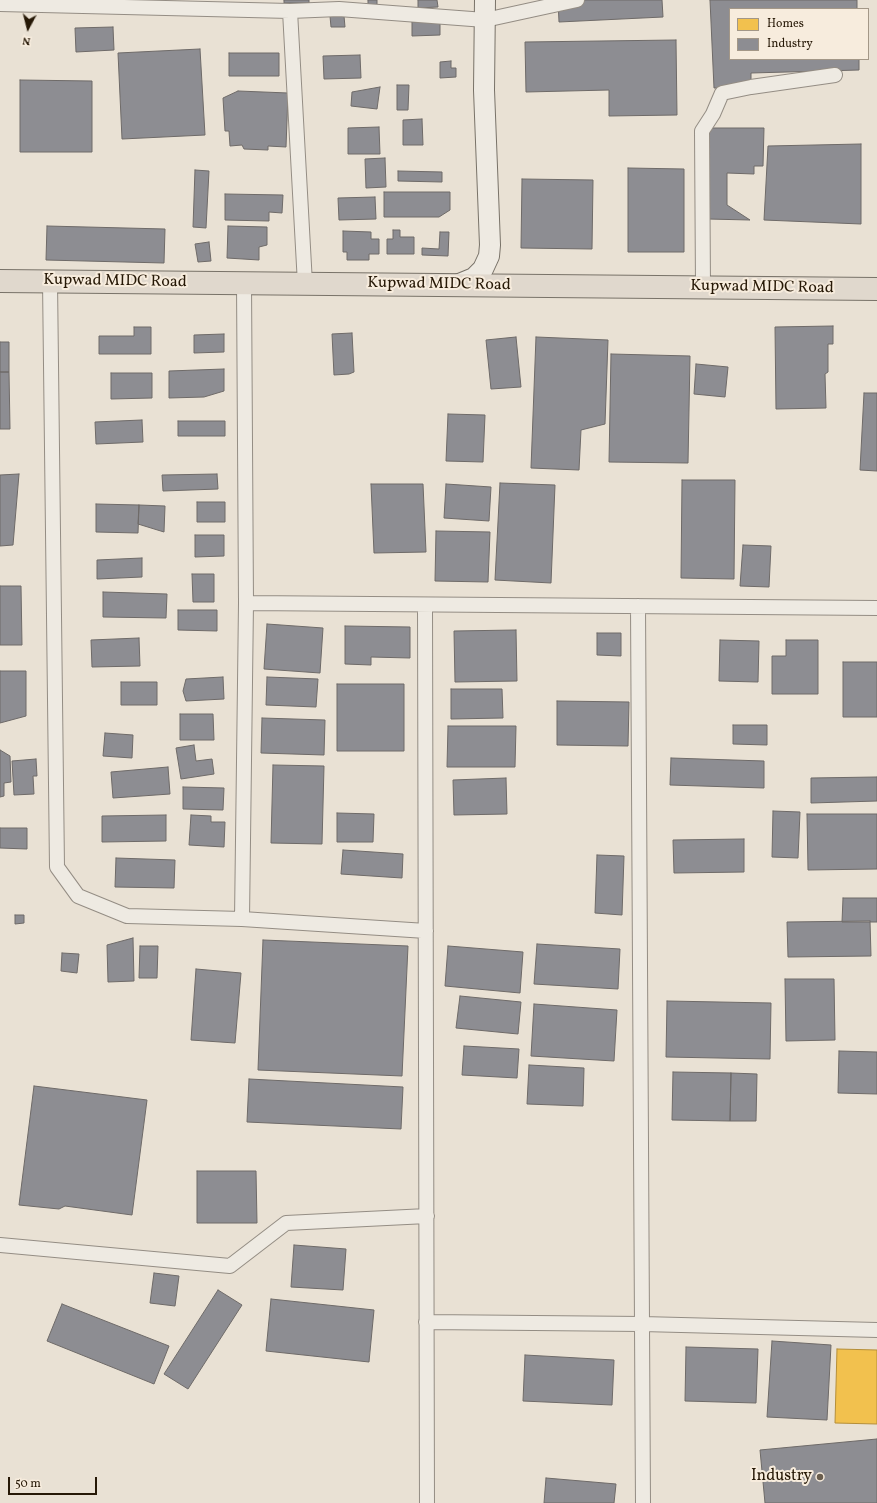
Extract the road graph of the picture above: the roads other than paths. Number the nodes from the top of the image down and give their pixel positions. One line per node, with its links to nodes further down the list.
1 (486, 0): 5 (main road)
2 (577, 0): 5 (street)
3 (0, 4): 4 (street)
4 (290, 11): 5 (street); 10 (street)
5 (485, 20): 11 (main road)
6 (835, 75): 12 (street)
7 (0, 281): 8 (main road, Kupwad MIDC Road)
8 (50, 281): 9 (main road, Kupwad MIDC Road); 18 (street)
9 (244, 283): 10 (main road, Kupwad MIDC Road); 14 (street)
10 (305, 284): 11 (main road, Kupwad MIDC Road)
11 (457, 285): 12 (main road, Kupwad MIDC Road)
12 (703, 287): 13 (main road, Kupwad MIDC Road)
13 (877, 289)
14 (246, 603): 15 (street); 18 (street)
15 (425, 605): 16 (street); 19 (street)
16 (638, 606): 17 (street); 23 (street)
17 (877, 608)
18 (242, 919): 19 (street)
19 (426, 931): 20 (street)
20 (427, 1216): 21 (street); 22 (street)
21 (0, 1245)
22 (426, 1322): 23 (street); 25 (street)
23 (642, 1324): 24 (street); 26 (street)
24 (877, 1330)
25 (427, 1503)
26 (643, 1503)

